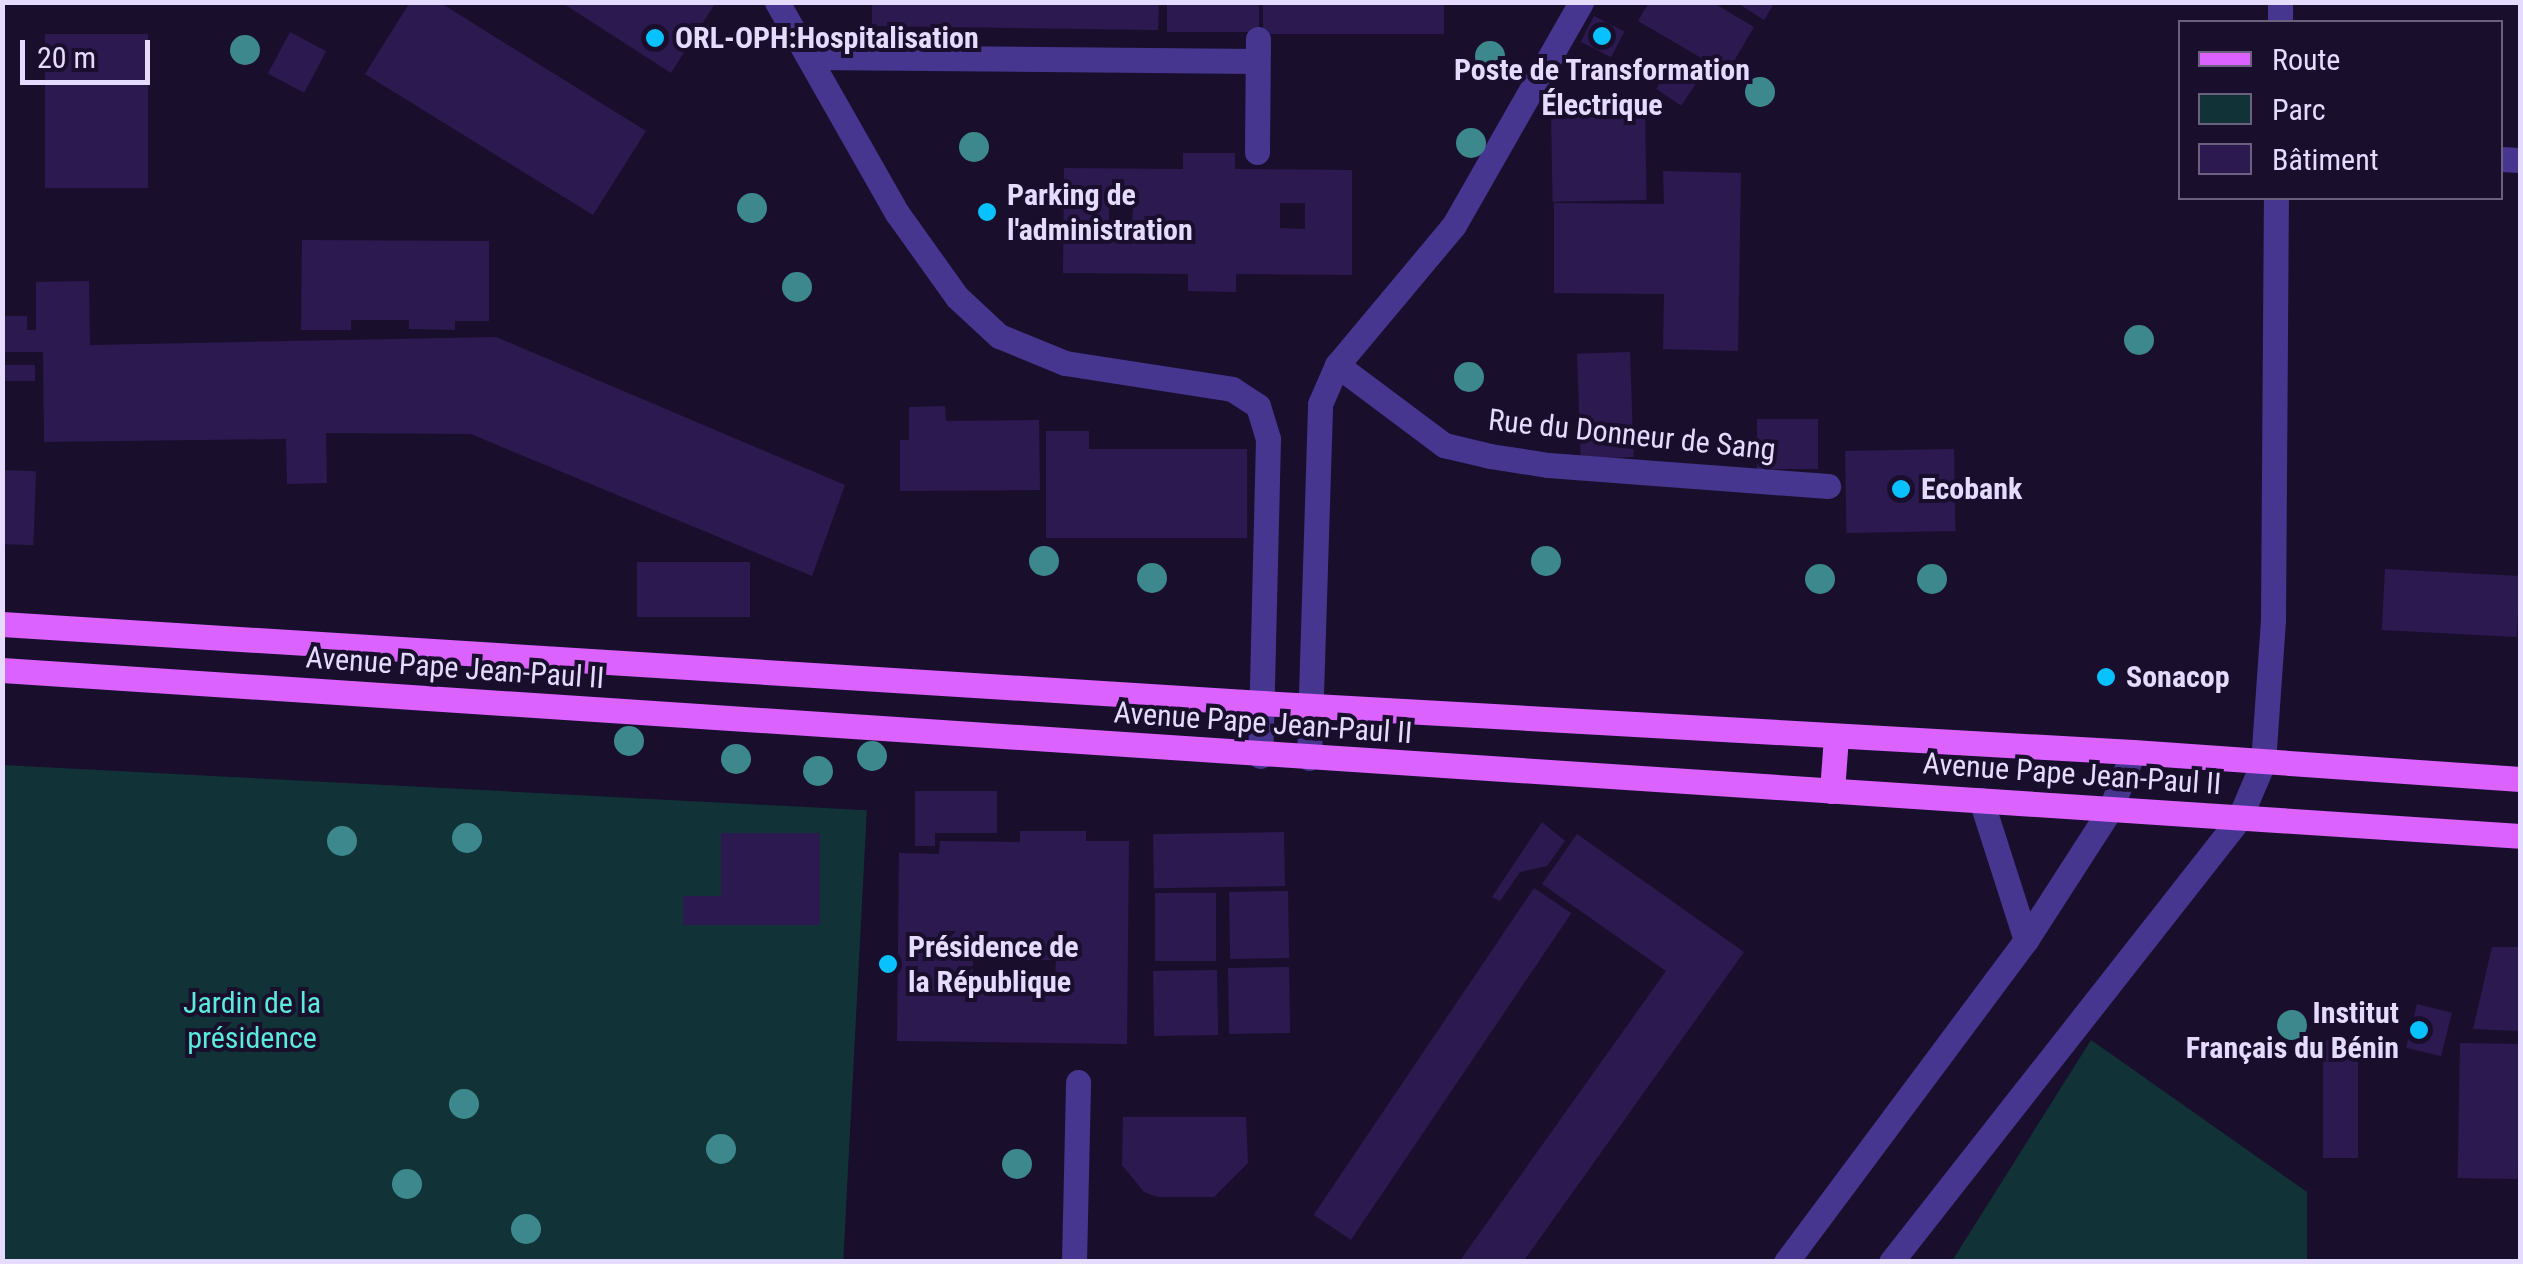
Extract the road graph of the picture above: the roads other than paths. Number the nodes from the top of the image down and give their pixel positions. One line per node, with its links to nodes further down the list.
1 (777, 2): 3 (street)
2 (1580, 2): 6 (street)
3 (810, 57): 4 (street); 10 (street)
4 (1257, 152)
5 (2276, 200): 16 (street)
6 (1338, 365): 7 (street, Rue du Donneur de Sang); 11 (street)
7 (1828, 486)
8 (2, 624): 10 (main road, Avenue Pape Jean-Paul II)
9 (2, 670): 14 (main road, Avenue Pape Jean-Paul II)
10 (1262, 703): 11 (main road, Avenue Pape Jean-Paul II); 14 (street)
11 (1312, 706): 12 (main road, Avenue Pape Jean-Paul II); 15 (street)
12 (1836, 736): 13 (main road, Avenue Pape Jean-Paul II); 18 (main road)
13 (2133, 752): 16 (main road, Avenue Pape Jean-Paul II); 20 (street)
14 (1260, 756): 15 (main road, Avenue Pape Jean-Paul II)
15 (1309, 758): 18 (main road, Avenue Pape Jean-Paul II)
16 (2263, 763): 17 (main road, Avenue Pape Jean-Paul II); 21 (street)
17 (2520, 779)
18 (1832, 791): 19 (main road, Avenue Pape Jean-Paul II)
19 (1981, 800): 20 (main road, Avenue Pape Jean-Paul II); 23 (street)
20 (2111, 808): 21 (main road, Avenue Pape Jean-Paul II); 23 (street)
21 (2239, 818): 22 (main road, Avenue Pape Jean-Paul II); 27 (street)
22 (2520, 836)
23 (2026, 940): 26 (street)
24 (1078, 1082): 25 (street)
25 (1074, 1262)
26 (1786, 1262)
27 (1890, 1262)

